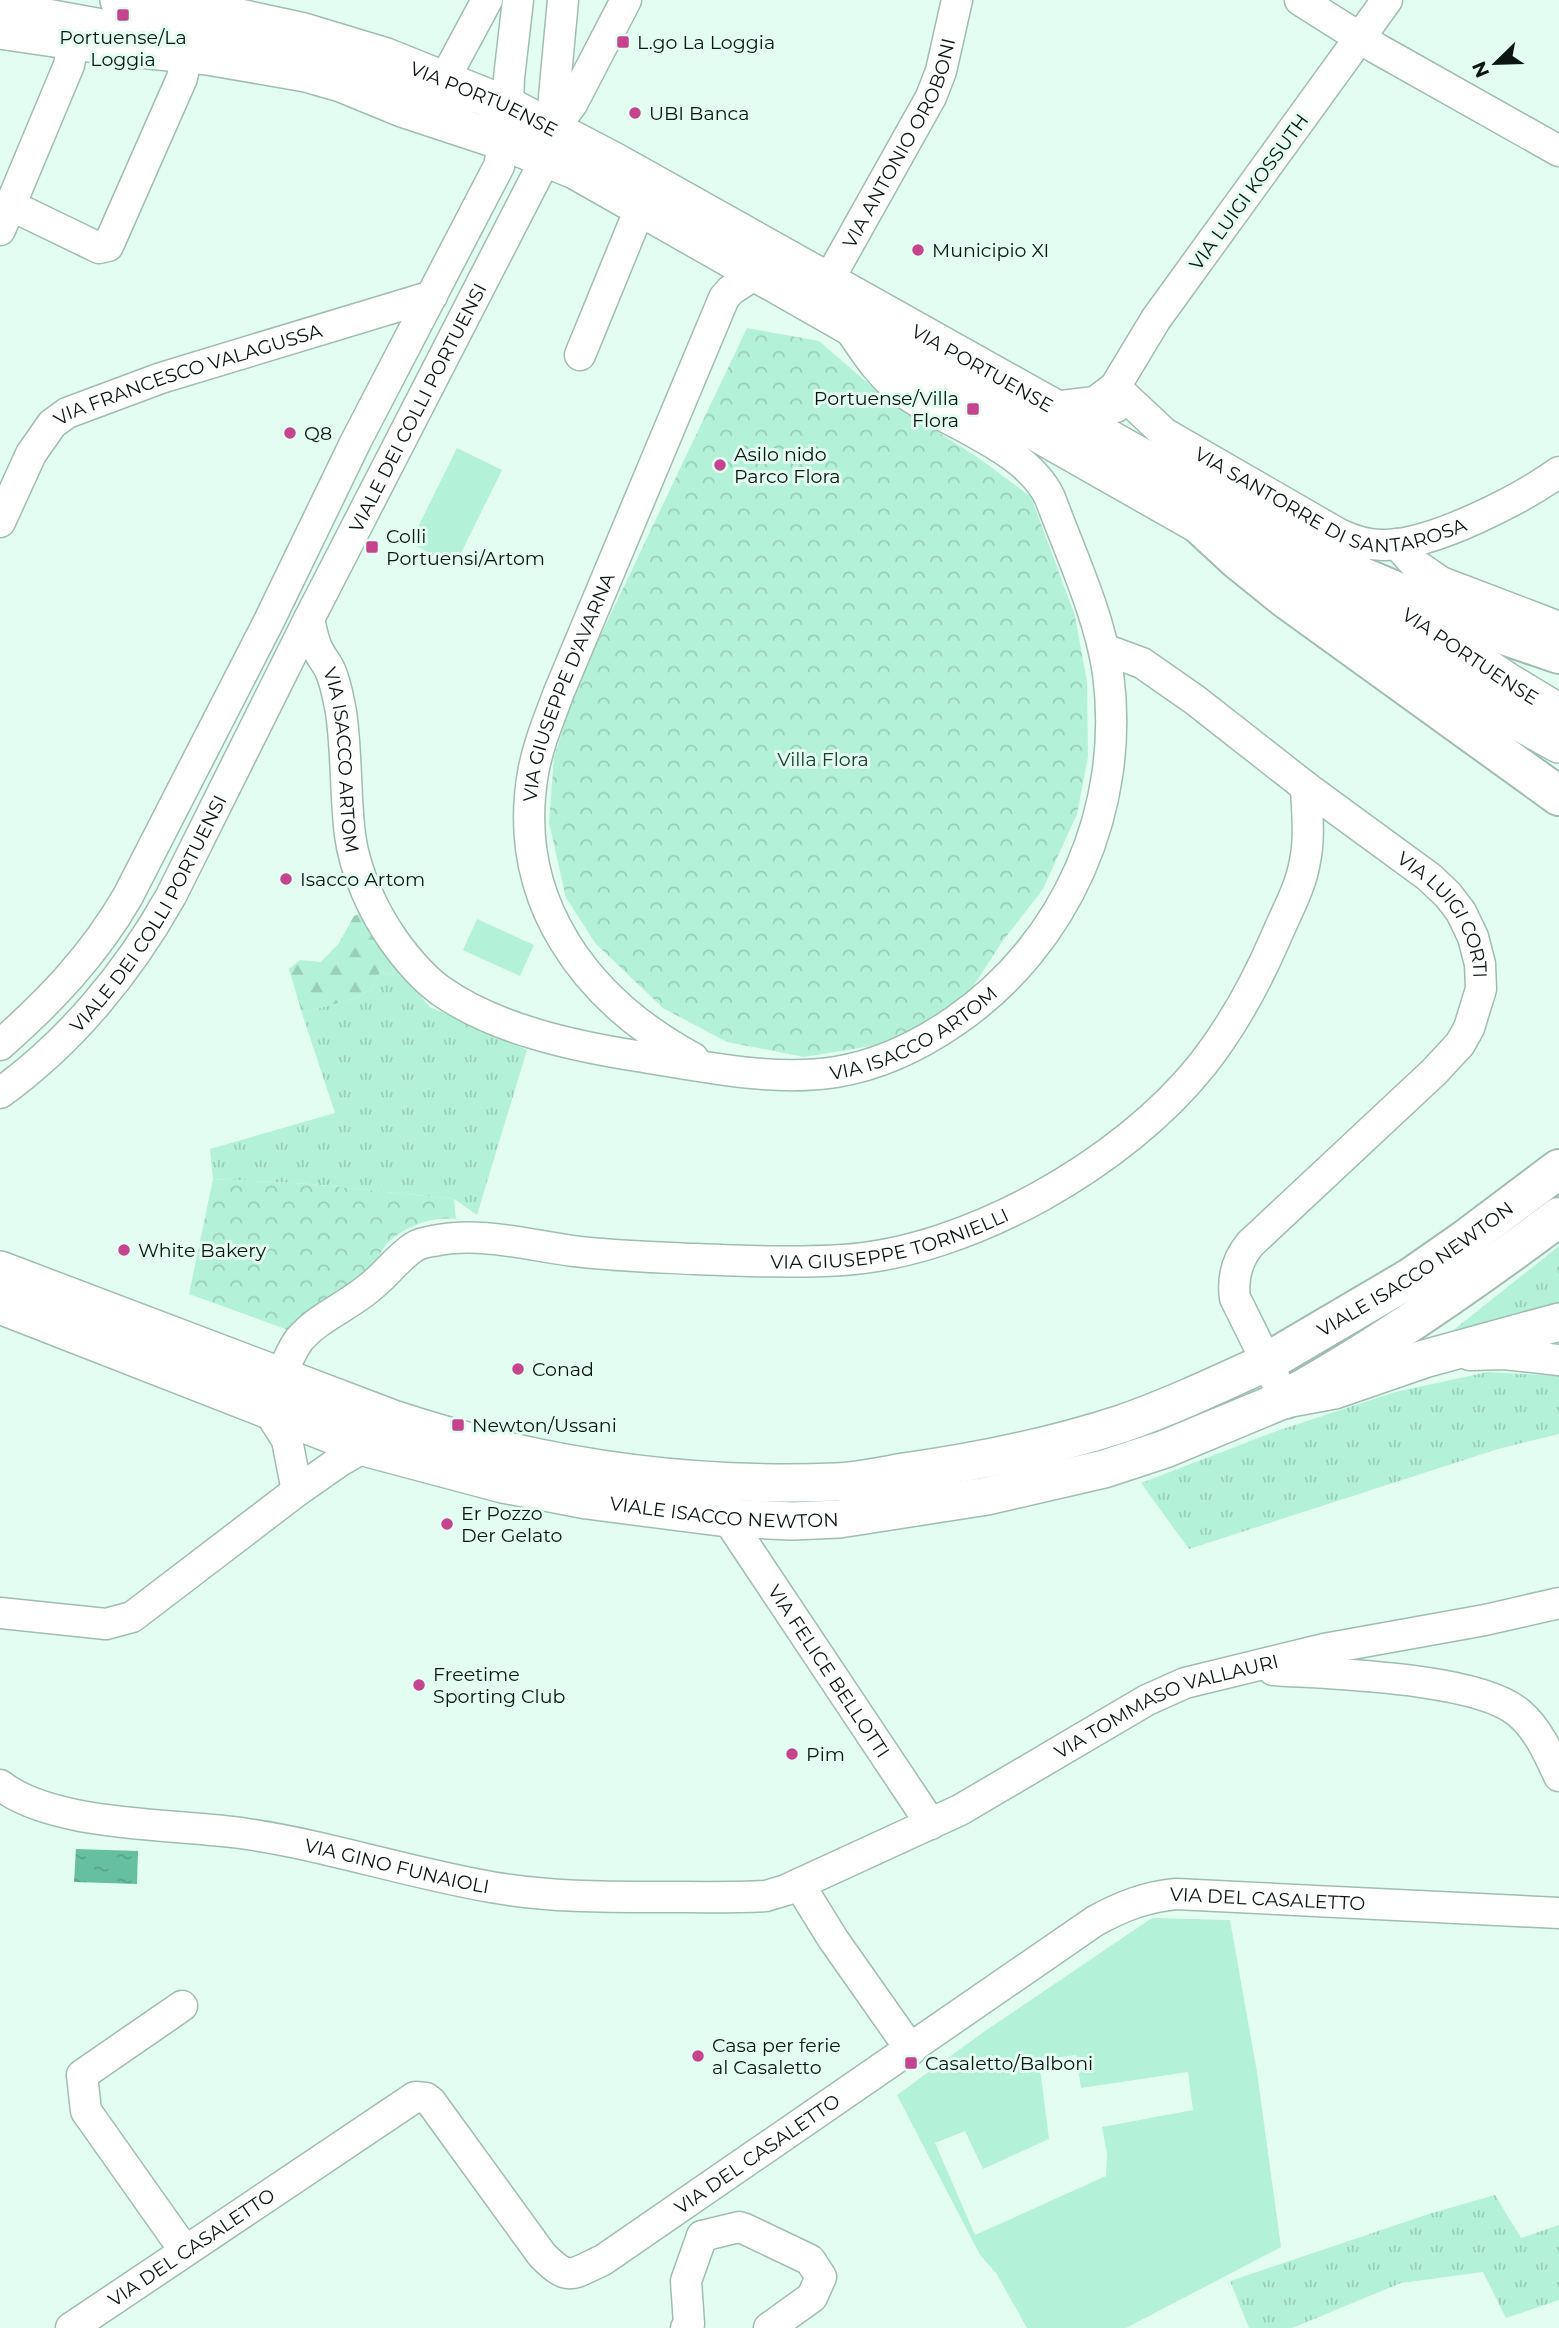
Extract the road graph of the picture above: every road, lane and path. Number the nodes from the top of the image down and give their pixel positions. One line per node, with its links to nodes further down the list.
1 (119, 0): 15 (main road, VIA PORTUENSE)
2 (487, 0): 16 (street)
3 (518, 0): 17 (street, VIALE DEI COLLI PORTUENSI)
4 (563, 0): 18 (street)
5 (626, 0): 18 (street)
6 (957, 0): 23 (street, VIA ANTONIO OROBONI)
7 (1300, 0): 12 (street)
8 (1387, 0): 12 (street, VIA LUIGI KOSSUTH)
9 (0, 6): 10 (street, VIA PORTUENSE)
10 (66, 20): 11 (main road, VIA PORTUENSE); 13 (main road, VIA PORTUENSE); 14 (street, VIA PORTUENSE); 21 (street)
11 (0, 30)
12 (1360, 37): 19 (street); 27 (street, VIA LUIGI KOSSUTH)
13 (187, 54): 17 (main road, VIA PORTUENSE); 21 (street)
14 (326, 57): 15 (street, VIA PORTUENSE); 17 (street, VIA PORTUENSE)
15 (386, 57): 16 (main road, VIA PORTUENSE)
16 (444, 80): 17 (main road, VIA PORTUENSE)
17 (506, 125): 18 (main road, VIA PORTUENSE); 24 (street, VIALE DEI COLLI PORTUENSI)
18 (550, 143): 20 (main road, VIA PORTUENSE); 23 (main road, VIA PORTUENSE); 35 (street, VIALE DEI COLLI PORTUENSI)
19 (1559, 151)
20 (641, 206): 22 (main road, VIA PORTUENSE); 26 (street)
21 (5, 218)
22 (757, 273): 25 (main road, VIA PORTUENSE); 47 (street, VIA GIUSEPPE D'AVARNA)
23 (828, 281): 28 (main road, VIA PORTUENSE)
24 (432, 296): 31 (street, VIA FRANCESCO VALAGUSSA); 39 (street, VIALE DEI COLLI PORTUENSI)
25 (845, 324): 32 (main road, VIA PORTUENSE); 37 (street, VIA ISACCO ARTOM)
26 (580, 355)
27 (1115, 387): 28 (street, VIA LUIGI KOSSUTH); 29 (street); 33 (street, VIA SANTORRE DI SANTAROSA)
28 (1053, 408): 29 (main road, VIA PORTUENSE)
29 (1168, 472): 34 (main road, VIA PORTUENSE)
30 (1559, 472): 33 (street, VIA SANTORRE DI SANTAROSA)
31 (0, 522)
32 (1197, 522): 41 (main road, VIA PORTUENSE); 45 (highway)
33 (1396, 544): 36 (street)
34 (1313, 556): 38 (highway); 41 (main road, VIA PORTUENSE)
35 (309, 619): 40 (street, VIALE DEI COLLI PORTUENSI); 47 (street, VIA ISACCO ARTOM)
36 (1559, 628)
37 (1104, 649): 44 (street, VIA LUIGI CORTI); 47 (street, VIA ISACCO ARTOM)
38 (1559, 654)
39 (251, 656): 40 (street); 46 (street, VIALE DEI COLLI PORTUENSI)
40 (283, 671): 48 (street, VIALE DEI COLLI PORTUENSI)
41 (1499, 693): 42 (main road, VIA PORTUENSE); 43 (main road, VIA PORTUENSE)
42 (1559, 713)
43 (1559, 744)
44 (1306, 787): 58 (street, VIA LUIGI CORTI); 60 (street, VIA GIUSEPPE TORNIELLI)
45 (1559, 796)
46 (0, 1045)
47 (709, 1066)
48 (0, 1093)
49 (1559, 1142): 52 (highway)
50 (1559, 1169): 52 (highway, VIALE ISACCO NEWTON)
51 (1559, 1217): 62 (highway, VIALE ISACCO NEWTON)
52 (1466, 1239): 58 (highway, VIALE ISACCO NEWTON)
53 (0, 1270): 59 (main road, VIALE ISACCO NEWTON)
54 (0, 1305): 59 (main road, VIALE ISACCO NEWTON)
55 (1559, 1322): 56 (main road)
56 (1424, 1359): 57 (street); 62 (main road)
57 (1559, 1360)
58 (1267, 1362): 61 (main road, VIALE ISACCO NEWTON); 62 (street)
59 (212, 1369): 60 (main road, VIALE ISACCO NEWTON); 63 (main road, VIALE ISACCO NEWTON)
60 (281, 1376): 61 (main road, VIALE ISACCO NEWTON)
61 (1231, 1378): 64 (street)
62 (1285, 1399): 64 (main road, VIALE ISACCO NEWTON)
63 (268, 1410): 65 (main road, VIALE ISACCO NEWTON); 66 (street)
64 (1247, 1415): 67 (main road, VIALE ISACCO NEWTON)
65 (365, 1447): 66 (street); 67 (main road, VIALE ISACCO NEWTON)
66 (297, 1491): 69 (street)
67 (727, 1518): 73 (street, VIA FELICE BELLOTTI)
68 (1559, 1602): 70 (street, VIA TOMMASO VALLAURI)
69 (0, 1613)
70 (1248, 1668): 71 (street); 73 (street, VIA TOMMASO VALLAURI)
71 (1559, 1776)
72 (0, 1785): 74 (street, VIA GINO FUNAIOLI)
73 (930, 1824): 74 (street, VIA TOMMASO VALLAURI)
74 (799, 1884): 77 (street)
75 (1559, 1913): 77 (street, VIA DEL CASALETTO)
76 (182, 2006): 80 (street)
77 (911, 2050): 78 (street, VIA DEL CASALETTO)
78 (681, 2207): 79 (street); 80 (street, VIA DEL CASALETTO)
79 (702, 2235): 81 (street); 83 (street)
80 (185, 2251): 82 (street, VIA DEL CASALETTO)
81 (692, 2327)
82 (71, 2328)
83 (769, 2328)

